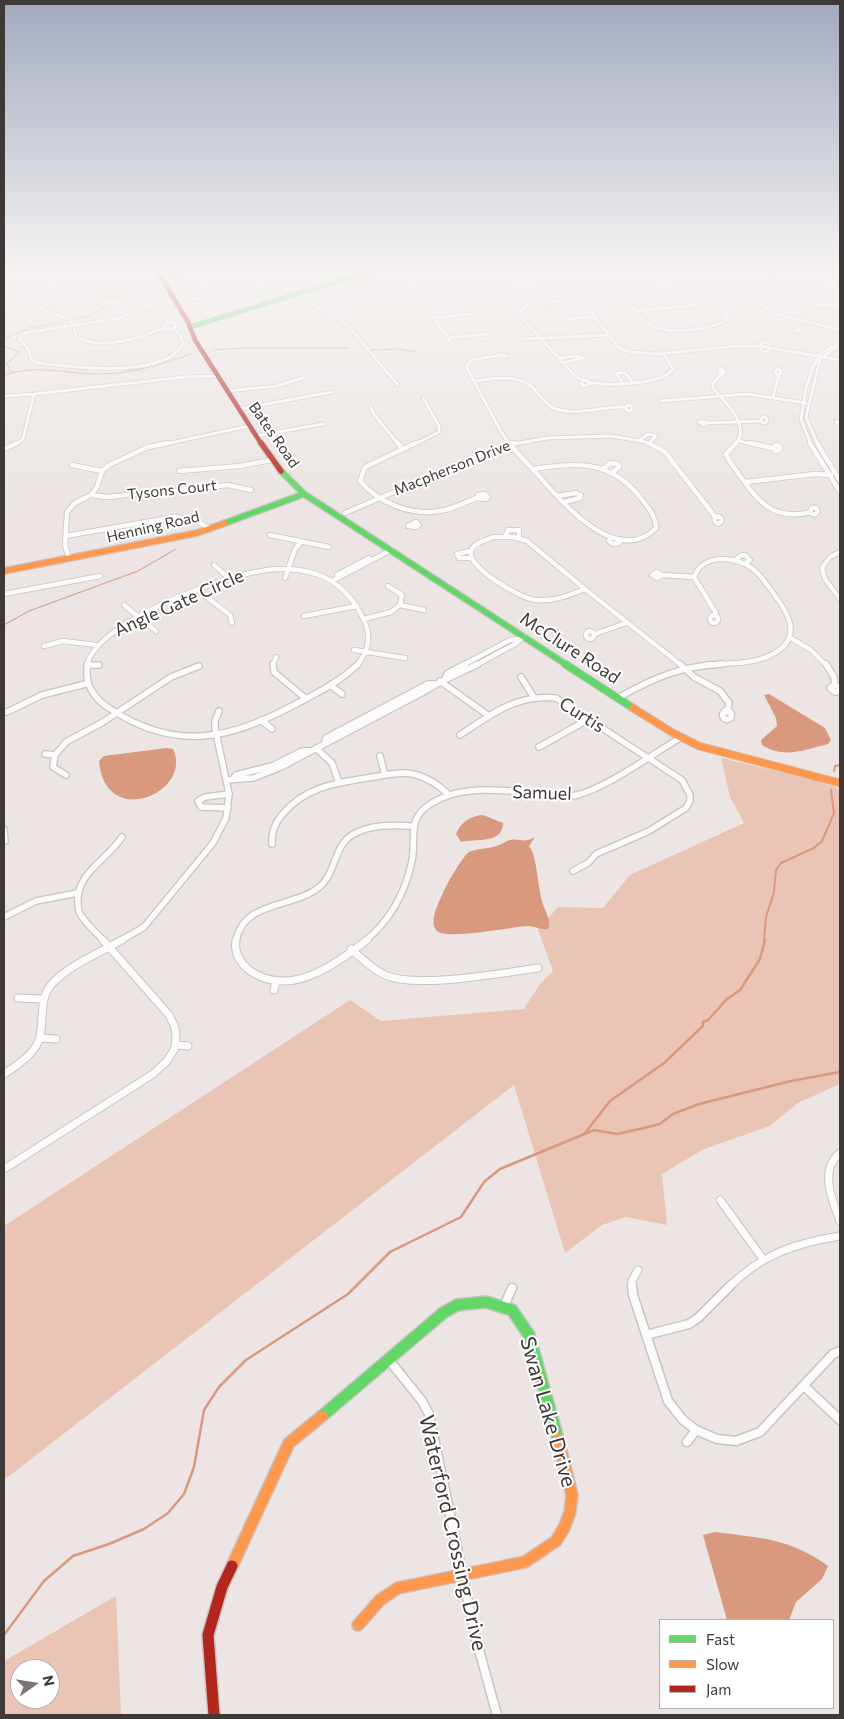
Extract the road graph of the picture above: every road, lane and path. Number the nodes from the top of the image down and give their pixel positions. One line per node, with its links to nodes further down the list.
1 (27, 348): 2 (street)
2 (180, 348)
3 (201, 348): 20 (street, Bates Road)
4 (367, 348): 25 (street)
5 (550, 348): 15 (street)
6 (619, 348): 12 (street)
7 (707, 348): 12 (street)
8 (760, 348): 9 (street)
9 (770, 348)
10 (779, 348): 14 (street)
11 (829, 348): 14 (street)
12 (663, 353): 23 (street)
13 (498, 356): 22 (street)
14 (821, 357): 16 (street); 34 (street); 35 (street)
15 (558, 358): 17 (street); 17 (street)
16 (840, 360)
17 (563, 363): 24 (street)
18 (722, 374): 29 (street)
19 (779, 374): 31 (street)
20 (218, 376): 26 (street, Bates Road); 28 (street)
21 (305, 377): 26 (street)
22 (475, 381): 37 (street); 50 (street)
23 (632, 381): 24 (street); 24 (street)
24 (622, 382)
25 (398, 385)
26 (227, 391): 38 (street, Bates Road)
27 (332, 392): 38 (street)
28 (34, 394): 30 (street); 52 (street)
29 (718, 395): 31 (street); 33 (street); 41 (street)
30 (4, 396)
31 (772, 397): 34 (street)
32 (423, 398): 53 (street)
33 (661, 401)
34 (803, 402): 35 (street); 61 (street)
35 (809, 403): 62 (street)
36 (372, 407): 53 (street)
37 (626, 407)
38 (238, 409): 45 (street, Bates Road)
39 (760, 421): 41 (street)
40 (840, 421): 44 (street)
41 (739, 422): 42 (street); 48 (street)
42 (707, 423)
43 (322, 424): 46 (street)
44 (840, 425)
45 (249, 426): 46 (street, Bates Road); 58 (street)
46 (256, 436): 54 (street, Bates Road)
47 (640, 440): 49 (street, Macpherson Drive); 49 (street, Macpherson Drive); 50 (street, Macpherson Drive)
48 (739, 441): 51 (street); 64 (street)
49 (649, 443): 76 (street, Macpherson Drive)
50 (510, 444): 56 (street); 70 (street, Macpherson Drive)
51 (772, 448)
52 (4, 449)
53 (402, 450): 70 (street)
54 (272, 460): 59 (street); 67 (street, Bates Road)
55 (72, 465): 58 (street)
56 (533, 469): 57 (street); 69 (street)
57 (603, 469): 60 (street); 60 (street)
58 (102, 471): 68 (street)
59 (179, 471)
60 (613, 472): 72 (street)
61 (829, 475): 62 (street); 64 (street); 66 (street)
62 (837, 475): 63 (street)
63 (840, 481)
64 (746, 482): 74 (street)
65 (251, 490): 68 (street, Tysons Court)
66 (840, 492)
67 (304, 494): 75 (street, McClure Road); 78 (street, Henning Road)
68 (92, 495): 80 (street)
69 (558, 496): 72 (street); 72 (street)
70 (380, 498): 73 (street); 75 (street, Macpherson Drive)
71 (477, 498): 73 (street)
72 (564, 502)
73 (418, 512): 77 (street)
74 (811, 512)
75 (342, 514): 85 (street, McClure Road)
76 (716, 518)
77 (415, 522)
78 (209, 528): 80 (street); 88 (street, Henning Road)
79 (270, 535): 83 (street)
80 (66, 536): 88 (street)
81 (505, 537): 82 (street); 82 (street); 86 (street)
82 (519, 538): 102 (street)
83 (301, 542): 84 (street); 93 (street)
84 (329, 547)
85 (388, 551): 100 (street); 119 (street, McClure Road)
86 (470, 551): 89 (street); 89 (street)
87 (840, 552): 104 (street)
88 (69, 558): 94 (street, Henning Road)
89 (470, 558): 102 (street)
90 (735, 561): 91 (street); 91 (street); 97 (street)
91 (745, 564): 120 (street)
92 (214, 565): 98 (street)
93 (289, 569): 98 (street, Angle Gate Circle); 99 (street); 100 (street, Angle Gate Circle)
94 (4, 571)
95 (662, 575): 97 (street)
96 (100, 576): 105 (street)
97 (694, 577): 112 (street)
98 (229, 578): 103 (street, Angle Gate Circle)
99 (285, 578)
100 (332, 580): 109 (street, Angle Gate Circle)
101 (388, 586): 108 (street)
102 (585, 589): 116 (street)
103 (199, 591): 113 (street, Angle Gate Circle); 115 (street)
104 (838, 592): 106 (street)
105 (4, 594)
106 (840, 598)
107 (124, 605): 113 (street)
108 (400, 605): 110 (street); 114 (street)
109 (357, 606): 111 (street); 114 (street, Angle Gate Circle)
110 (424, 610)
111 (304, 616)
112 (715, 616)
113 (138, 617): 117 (street); 121 (street, Angle Gate Circle)
114 (364, 619): 124 (street, Angle Gate Circle)
115 (232, 623)
116 (626, 623): 118 (street); 130 (street)
117 (156, 632)
118 (595, 634)
119 (521, 637): 132 (street); 140 (street, McClure Road)
120 (789, 637): 130 (street); 135 (street)
121 (96, 645): 122 (street); 127 (street, Angle Gate Circle)
122 (44, 646)
123 (354, 650): 124 (street)
124 (366, 652): 126 (street); 134 (street)
125 (276, 657): 139 (street)
126 (405, 658)
127 (87, 665): 128 (street); 133 (street, Angle Gate Circle)
128 (99, 665)
129 (200, 666): 144 (street)
130 (683, 668): 140 (street); 143 (street)
131 (521, 677): 138 (street)
132 (440, 681): 145 (street); 153 (street)
133 (86, 684): 142 (street); 144 (street)
134 (330, 685): 137 (street); 139 (street)
135 (838, 686): 136 (street)
136 (840, 691)
137 (342, 694)
138 (533, 696): 145 (street, Curtis); 146 (street, Curtis)
139 (305, 698): 147 (street)
140 (618, 698): 151 (street, McClure Road)
141 (219, 711): 149 (street)
142 (7, 712)
143 (727, 712)
144 (116, 714): 149 (street); 155 (street)
145 (489, 716): 150 (street, Curtis)
146 (589, 719): 152 (street); 157 (street, Curtis)
147 (261, 720): 148 (street); 149 (street)
148 (272, 729)
149 (217, 735): 160 (street)
150 (460, 735)
151 (680, 738): 157 (street, Samuel); 162 (street, McClure Road)
152 (539, 747)
153 (313, 750): 160 (street); 161 (street)
154 (46, 754): 155 (street)
155 (55, 755): 158 (street)
156 (380, 756): 159 (street)
157 (647, 757): 164 (street, Samuel); 171 (street, Curtis)
158 (66, 775)
159 (384, 775): 161 (street); 164 (street)
160 (230, 779): 163 (street)
161 (339, 783): 170 (street)
162 (840, 783)
163 (229, 794): 165 (street); 165 (street)
164 (448, 795): 166 (street)
165 (228, 808): 174 (street)
166 (412, 826): 175 (street); 177 (street)
167 (4, 829): 169 (street)
168 (122, 837): 172 (street)
169 (5, 841)
170 (272, 844)
171 (573, 871)
172 (77, 893): 173 (street); 174 (street)
173 (4, 917)
174 (109, 948): 180 (street); 183 (street)
175 (352, 949): 176 (street); 177 (street)
176 (538, 968)
177 (276, 981): 178 (street)
178 (274, 990)
179 (18, 998): 180 (street)
180 (43, 998): 181 (street)
181 (40, 1038): 182 (street); 185 (street)
182 (56, 1039)
183 (176, 1046): 184 (street); 187 (street)
184 (188, 1046)
185 (4, 1074)
186 (840, 1153): 189 (street)
187 (4, 1169)
188 (720, 1200): 191 (street)
189 (840, 1222)
190 (840, 1236): 191 (street)
191 (764, 1259): 195 (street)
192 (638, 1270): 195 (street)
193 (512, 1288): 194 (street)
194 (504, 1306): 197 (street); 202 (street, Swan Lake Drive)
195 (646, 1335): 200 (street)
196 (840, 1351): 198 (street)
197 (389, 1360): 202 (street, Waterford Crossing Drive); 204 (street)
198 (804, 1386): 199 (street); 200 (street)
199 (840, 1420)
200 (696, 1430): 201 (street)
201 (687, 1442)
202 (461, 1574): 203 (street, Swan Lake Drive); 205 (street, Waterford Crossing Drive)
203 (358, 1625)
204 (214, 1715)
205 (497, 1715)

